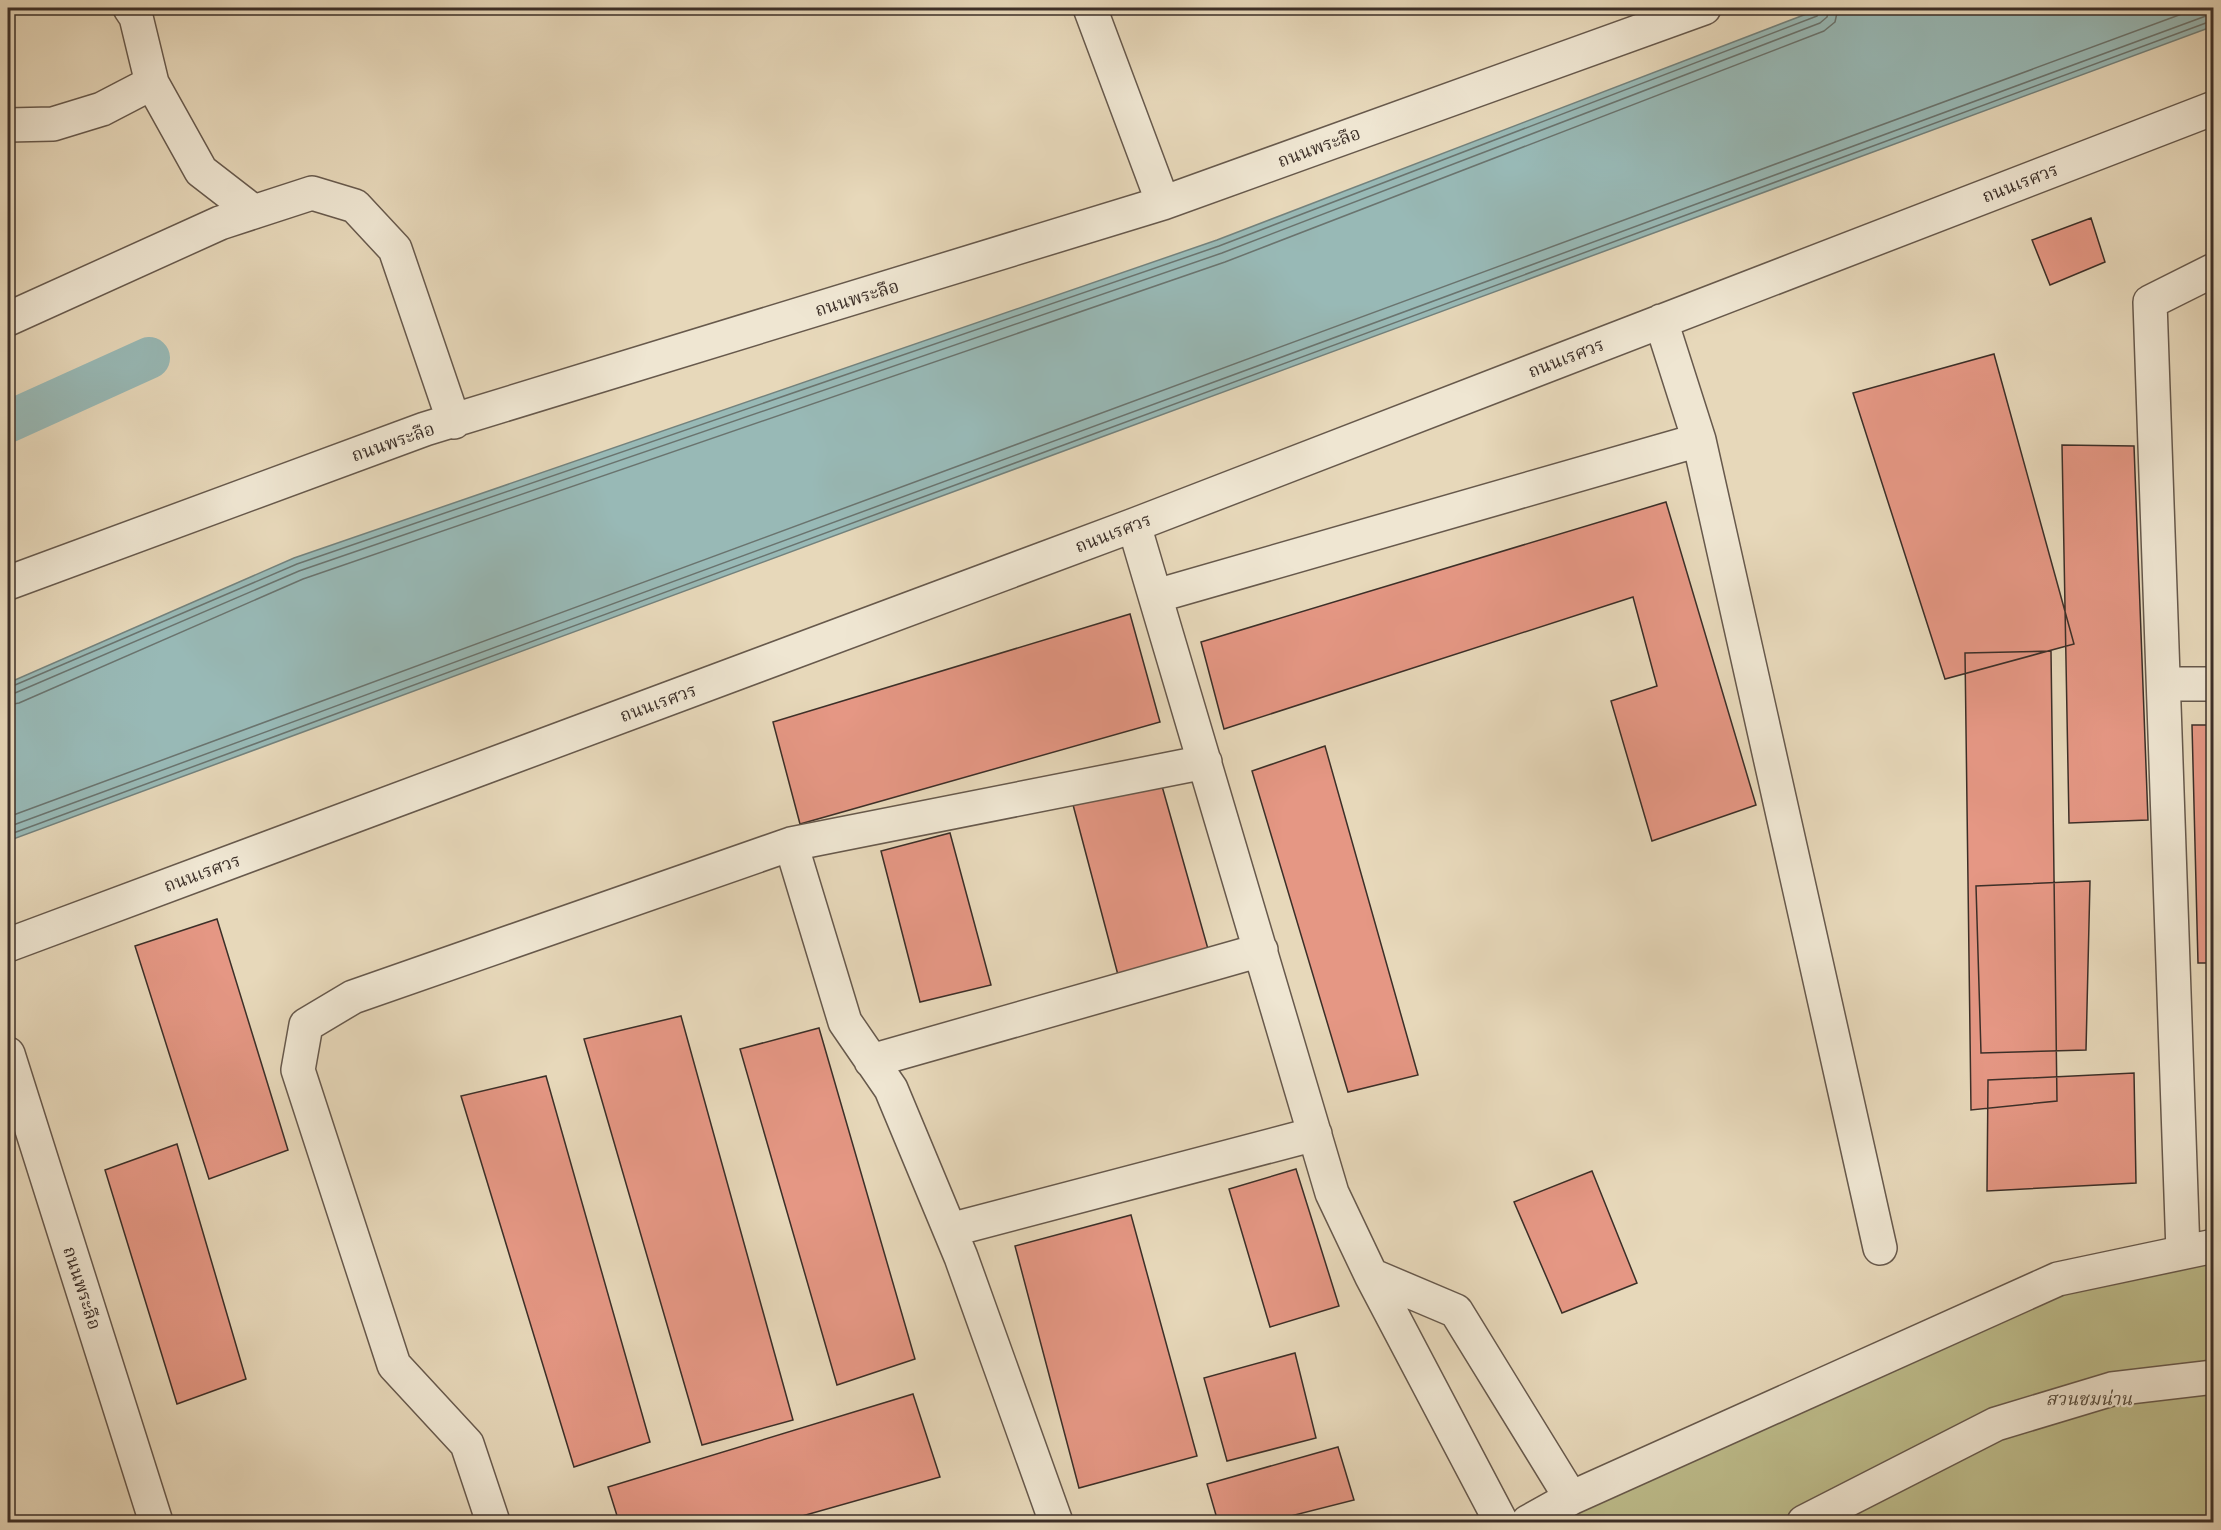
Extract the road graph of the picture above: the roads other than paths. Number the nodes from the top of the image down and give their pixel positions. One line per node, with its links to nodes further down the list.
1 (130, 8): 4 (street)
2 (1090, 8): 7 (street)
3 (1704, 8): 7 (street, ถนนพระลือ)
4 (152, 83): 6 (street); 8 (street)
5 (2214, 108): 11 (street, ถนนเรศวร)
6 (8, 125)
7 (1163, 203): 12 (street, ถนนพระลือ)
8 (254, 212): 10 (street); 12 (street)
9 (2214, 270): 17 (street)
10 (8, 319)
11 (1661, 321): 13 (street); 14 (street, ถนนเรศวร)
12 (454, 422): 15 (street, ถนนพระลือ)
13 (1699, 440): 16 (street); 27 (street)
14 (1134, 525): 16 (street); 21 (street, ถนนเรศวร)
15 (8, 583)
16 (1155, 596): 19 (street)
17 (2164, 684): 18 (street); 28 (street)
18 (2214, 684)
19 (1205, 762): 20 (street); 22 (street)
20 (791, 844): 24 (street); 33 (street)
21 (8, 945)
22 (1261, 950): 24 (street); 25 (street)
23 (8, 1054): 32 (street, ถนนพระลือ)
24 (871, 1061): 26 (street)
25 (1315, 1134): 26 (street); 29 (street)
26 (950, 1230): 34 (street)
27 (1880, 1248)
28 (2198, 1249): 31 (street)
29 (1371, 1275): 31 (street); 35 (street)
30 (2214, 1377): 37 (street)
31 (1570, 1498): 36 (street)
32 (156, 1522)
33 (493, 1522)
34 (1056, 1522)
35 (1502, 1522)
36 (1528, 1522)
37 (1804, 1522)

